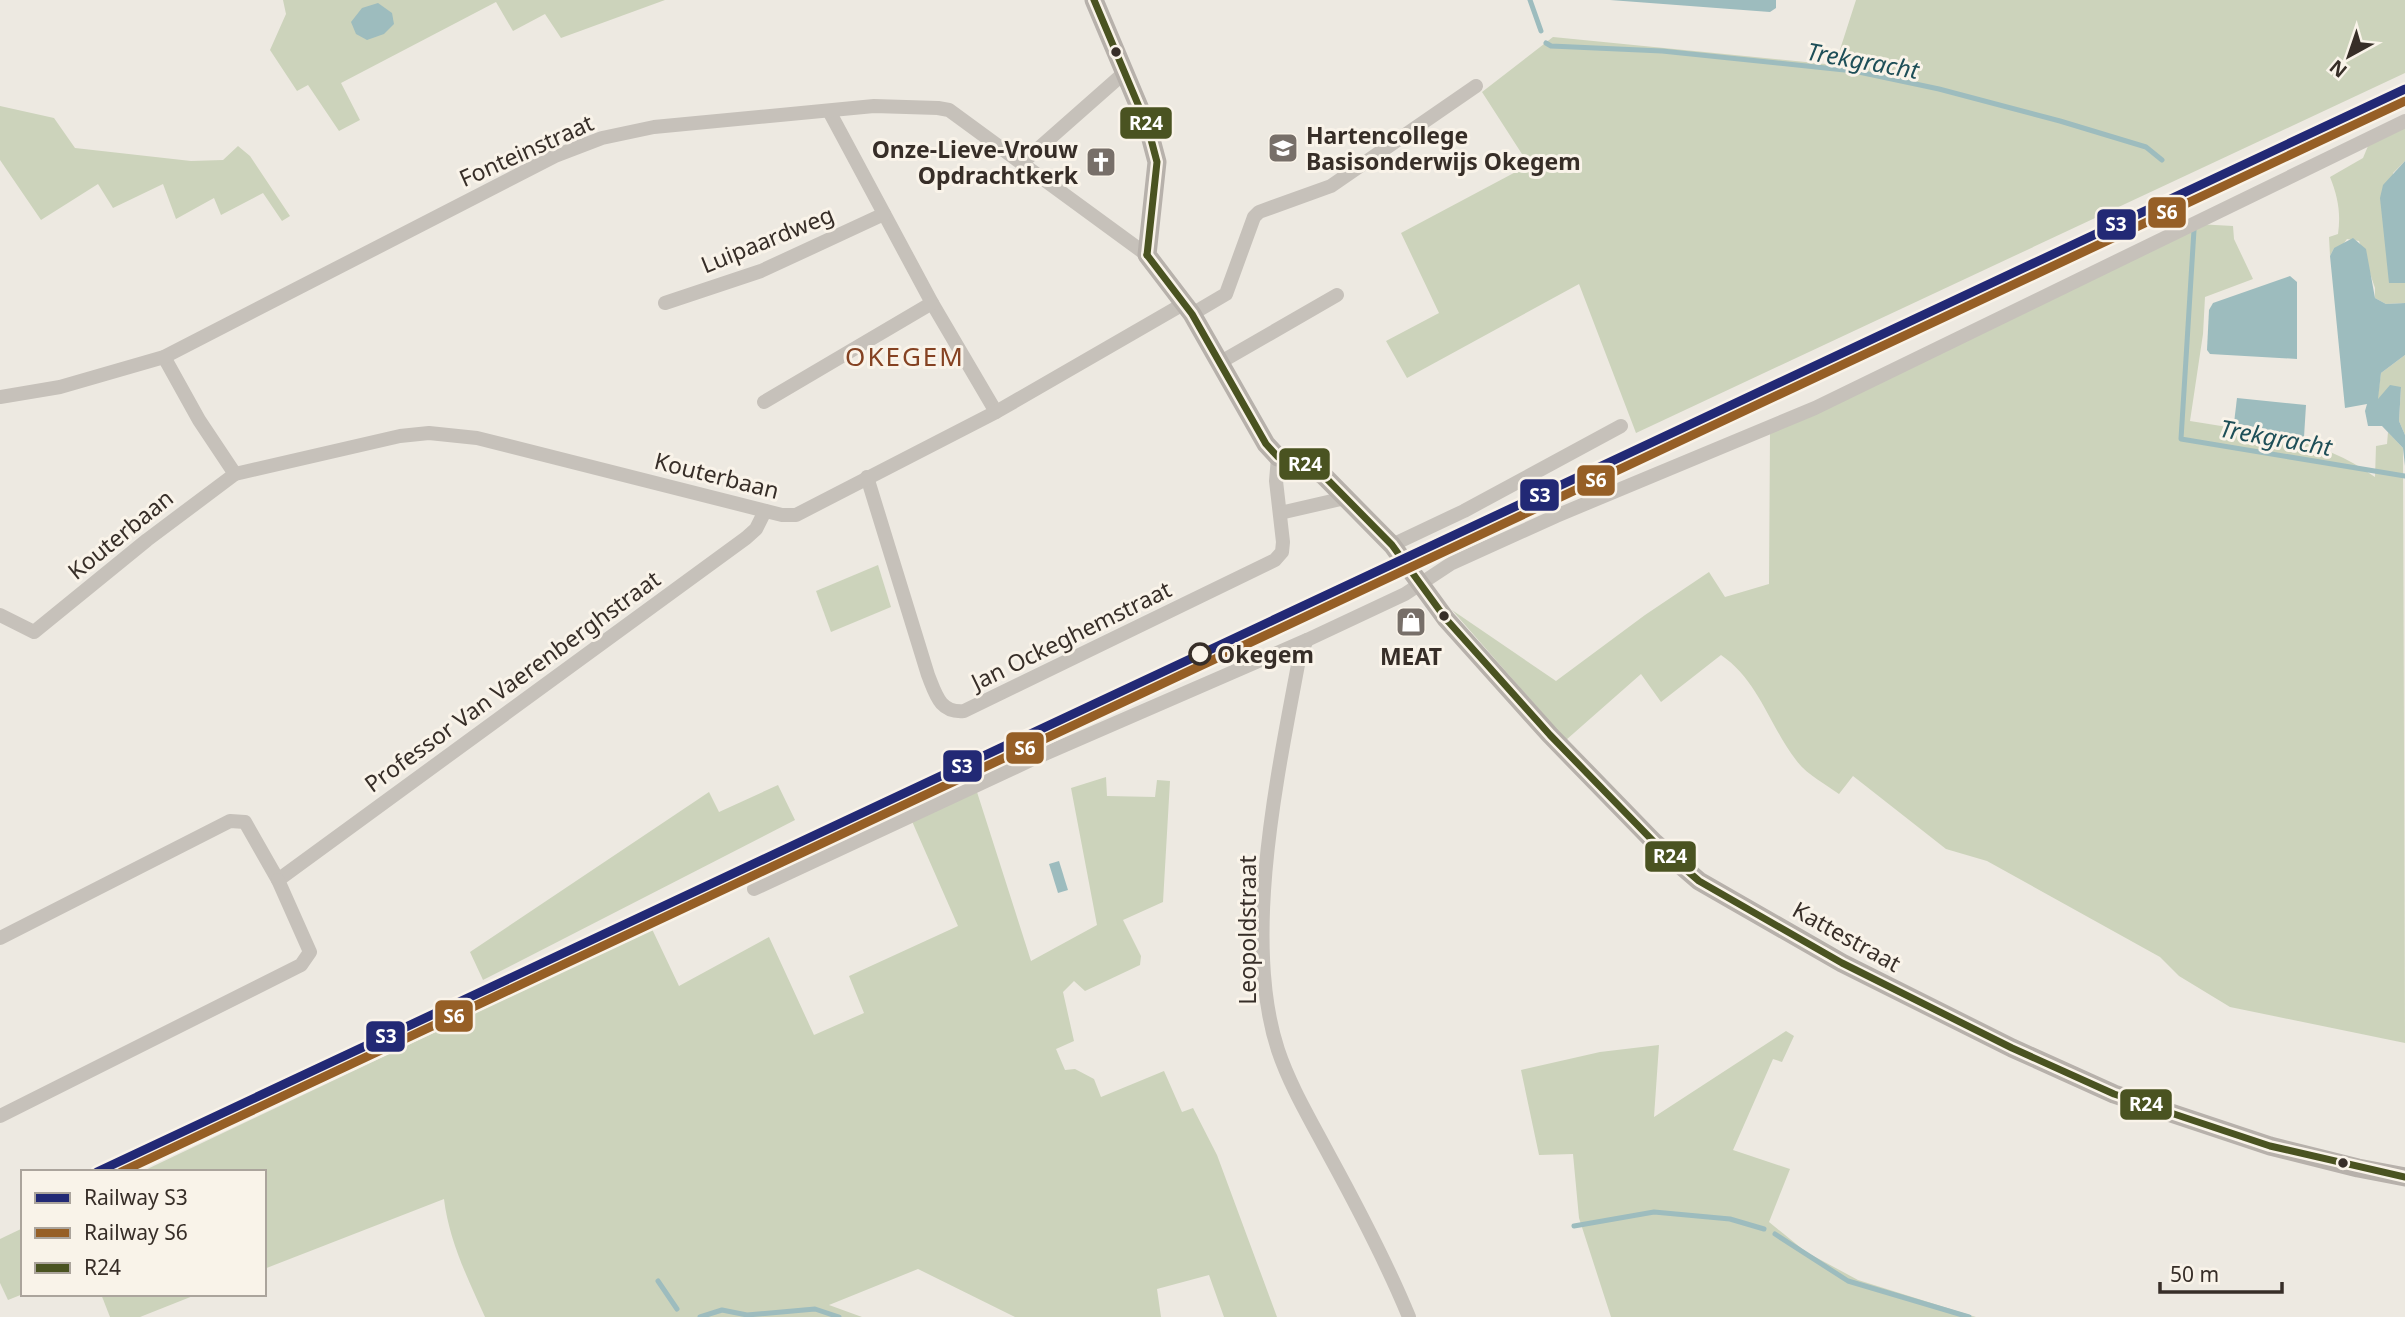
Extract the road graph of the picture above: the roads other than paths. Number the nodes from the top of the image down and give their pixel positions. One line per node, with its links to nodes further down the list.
1 (1100, 3): 2 (main road)
2 (1124, 73): 6 (street); 8 (main road)
3 (1476, 86): 12 (street, Kouterbaan)
4 (829, 111): 6 (street, Fonteinstraat); 7 (street); 13 (street, Fonteinstraat)
5 (2405, 121): 26 (street)
6 (1022, 163): 8 (street, Fonteinstraat)
7 (884, 214): 10 (street, Luipaardweg); 11 (street)
8 (1147, 255): 12 (main road)
9 (1337, 295): 14 (street)
10 (665, 303)
11 (932, 303): 16 (street); 17 (street)
12 (1188, 308): 14 (main road); 17 (street, Kouterbaan)
13 (164, 357): 15 (street, Fonteinstraat); 20 (street)
14 (1219, 363): 19 (main road)
15 (0, 397)
16 (764, 402)
17 (996, 412): 21 (street, Kouterbaan)
18 (1621, 426): 25 (street)
19 (1278, 457): 22 (main road, Kattestraat); 24 (street)
20 (235, 474): 23 (street, Kouterbaan); 27 (street, Kouterbaan)
21 (867, 477): 23 (street, Kouterbaan); 24 (street, Jan Ockeghemstraat)
22 (1345, 498): 24 (street); 25 (main road, Kattestraat)
23 (765, 511): 29 (street, Professor Van Vaerenberghstraat)
24 (1280, 513)
25 (1392, 545): 26 (main road, Kattestraat)
26 (1419, 584): 28 (street); 33 (main road, Kattestraat)
27 (0, 615)
28 (1307, 640): 30 (street); 34 (street, Leopoldstraat)
29 (278, 880): 31 (street); 32 (street)
30 (754, 889)
31 (0, 938)
32 (0, 1116)
33 (2405, 1177)
34 (1409, 1317)

